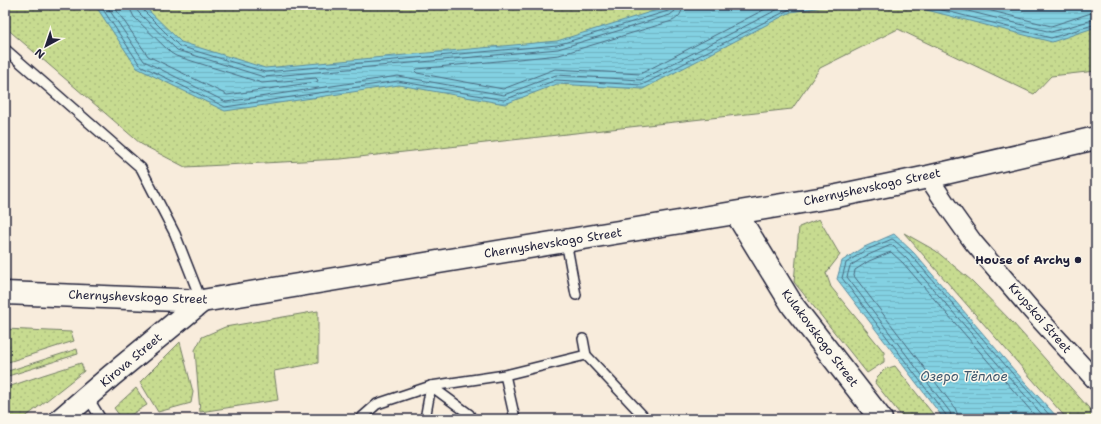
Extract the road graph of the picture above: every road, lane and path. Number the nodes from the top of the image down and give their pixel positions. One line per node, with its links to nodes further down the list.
1 (5, 49): 8 (lane)
2 (1096, 138): 3 (main road, Chernyshevskogo Street)
3 (928, 177): 4 (main road, Chernyshevskogo Street); 12 (street, Krupskoi Street)
4 (736, 213): 5 (main road, Chernyshevskogo Street); 22 (main road, Kulakovskogo Street)
5 (566, 241): 7 (lane); 8 (main road, Chernyshevskogo Street)
6 (5, 293): 8 (main road, Chernyshevskogo Street)
7 (576, 295)
8 (202, 301): 14 (main road, Kirova Street)
9 (583, 338): 10 (lane)
10 (586, 355): 11 (lane); 21 (lane)
11 (505, 375): 13 (lane); 20 (lane)
12 (1096, 381)
13 (431, 386): 17 (lane); 18 (lane); 19 (lane)
14 (87, 396): 15 (main road, Kirova Street); 16 (lane)
15 (61, 419)
16 (101, 419)
17 (360, 419)
18 (425, 419)
19 (472, 419)
20 (515, 419)
21 (646, 419)
22 (881, 419)

